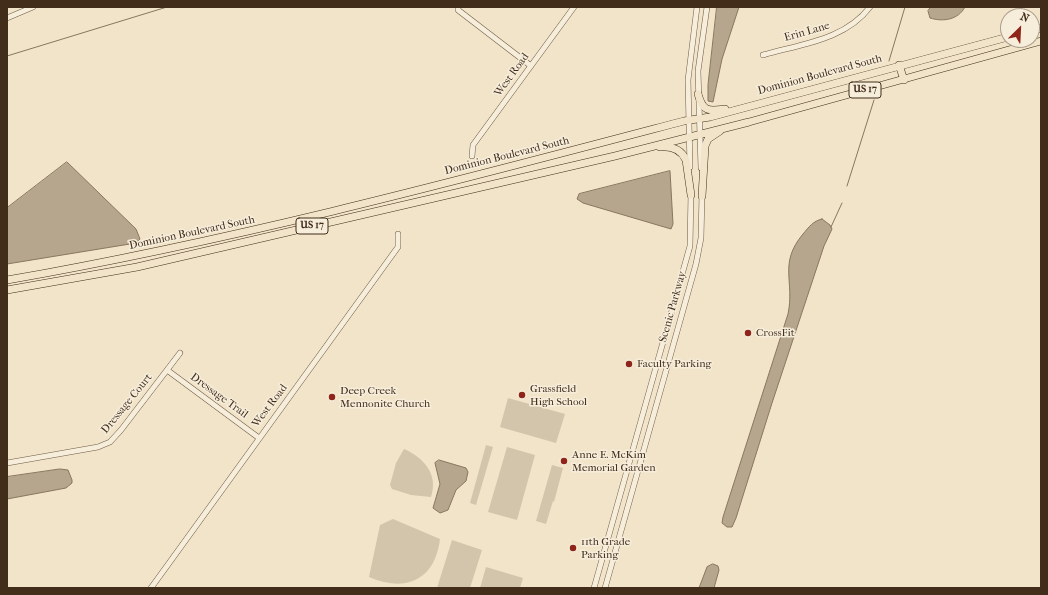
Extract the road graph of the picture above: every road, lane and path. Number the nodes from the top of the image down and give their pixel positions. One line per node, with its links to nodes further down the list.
1 (33, 7): 7 (street)
2 (458, 7): 12 (street)
3 (574, 7): 12 (street, West Road)
4 (697, 7): 16 (street, Scenic Parkway)
5 (707, 7): 14 (street, Scenic Parkway)
6 (870, 7): 10 (street, Erin Lane)
7 (7, 18)
8 (1000, 39): 11 (highway, Dominion Boulevard South / US 17)
9 (1041, 41): 13 (highway, US 17)
10 (763, 55)
11 (899, 65): 13 (highway); 15 (highway, Dominion Boulevard South / US 17)
12 (531, 66): 22 (street, West Road)
13 (904, 80): 18 (highway, US 17)
14 (698, 94): 15 (highway); 17 (street, Scenic Parkway)
15 (751, 105): 17 (highway, Dominion Boulevard South / US 17)
16 (689, 120): 17 (highway, Dominion Boulevard South / US 17); 20 (street, Scenic Parkway); 23 (highway, Dominion Boulevard South / US 17)
17 (699, 120): 19 (street, Scenic Parkway)
18 (739, 124): 19 (highway, US 17); 26 (highway)
19 (699, 134): 20 (highway, US 17); 26 (street, Scenic Parkway)
20 (688, 136): 21 (highway, US 17); 25 (street, Scenic Parkway)
21 (628, 152): 24 (highway, US 17); 25 (highway)
22 (472, 156)
23 (524, 163): 24 (highway); 28 (highway, Dominion Boulevard South / US 17)
24 (527, 176): 29 (highway, US 17)
25 (691, 195): 35 (street, Scenic Parkway)
26 (702, 196): 36 (street, Scenic Parkway)
27 (398, 234): 32 (street, West Road)
28 (7, 280)
29 (7, 290)
30 (180, 353): 31 (street, Dressage Court)
31 (167, 370): 32 (street, Dressage Trail); 33 (street, Dressage Court)
32 (259, 438): 34 (street, West Road)
33 (7, 463)
34 (151, 588)
35 (594, 588)
36 (605, 588)

